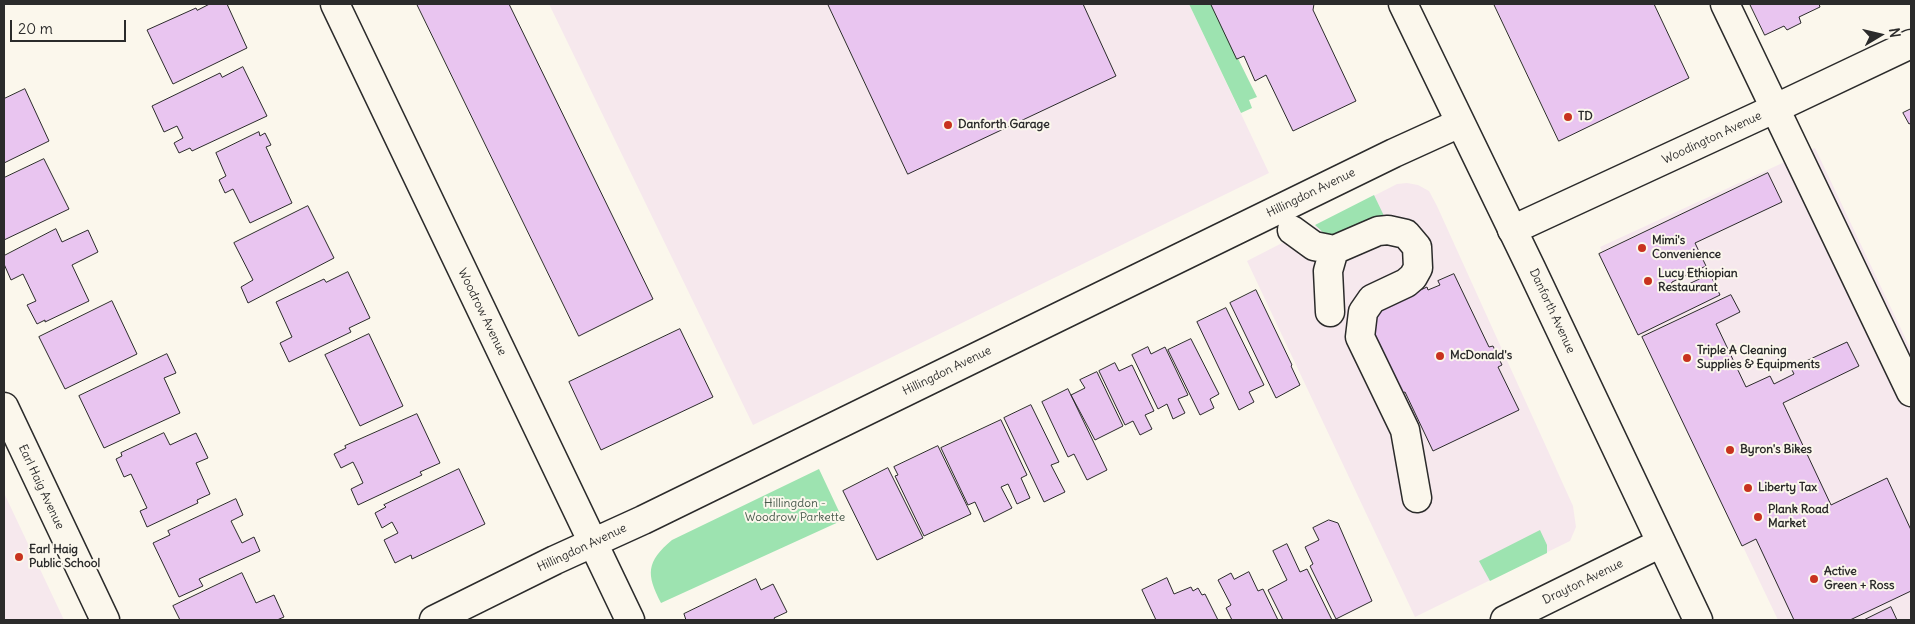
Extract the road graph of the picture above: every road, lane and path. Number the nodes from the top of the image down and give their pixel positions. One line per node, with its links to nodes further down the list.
1 (335, 4): 14 (street, Woodrow Avenue)
2 (1403, 4): 6 (street, Danforth Avenue)
3 (1725, 4): 5 (street)
4 (1911, 44): 5 (street, Woodington Avenue)
5 (1776, 108): 8 (street, Woodington Avenue); 11 (street)
6 (1460, 123): 8 (street, Danforth Avenue); 14 (street, Hillingdon Avenue)
7 (1292, 230): 9 (street)
8 (1512, 230): 15 (street, Danforth Avenue)
9 (1334, 250): 10 (street); 13 (street)
10 (1330, 312)
11 (1911, 392)
12 (4, 407): 17 (street, Earl Haig Avenue)
13 (1417, 498)
14 (593, 541): 18 (street, Hillingdon Avenue); 19 (street, Woodrow Avenue)
15 (1662, 544): 16 (street, Drayton Avenue); 21 (street, Danforth Avenue)
16 (1535, 614): 20 (street, Drayton Avenue)
17 (105, 620)
18 (434, 620)
19 (630, 620)
20 (1505, 620)
21 (1698, 620)

